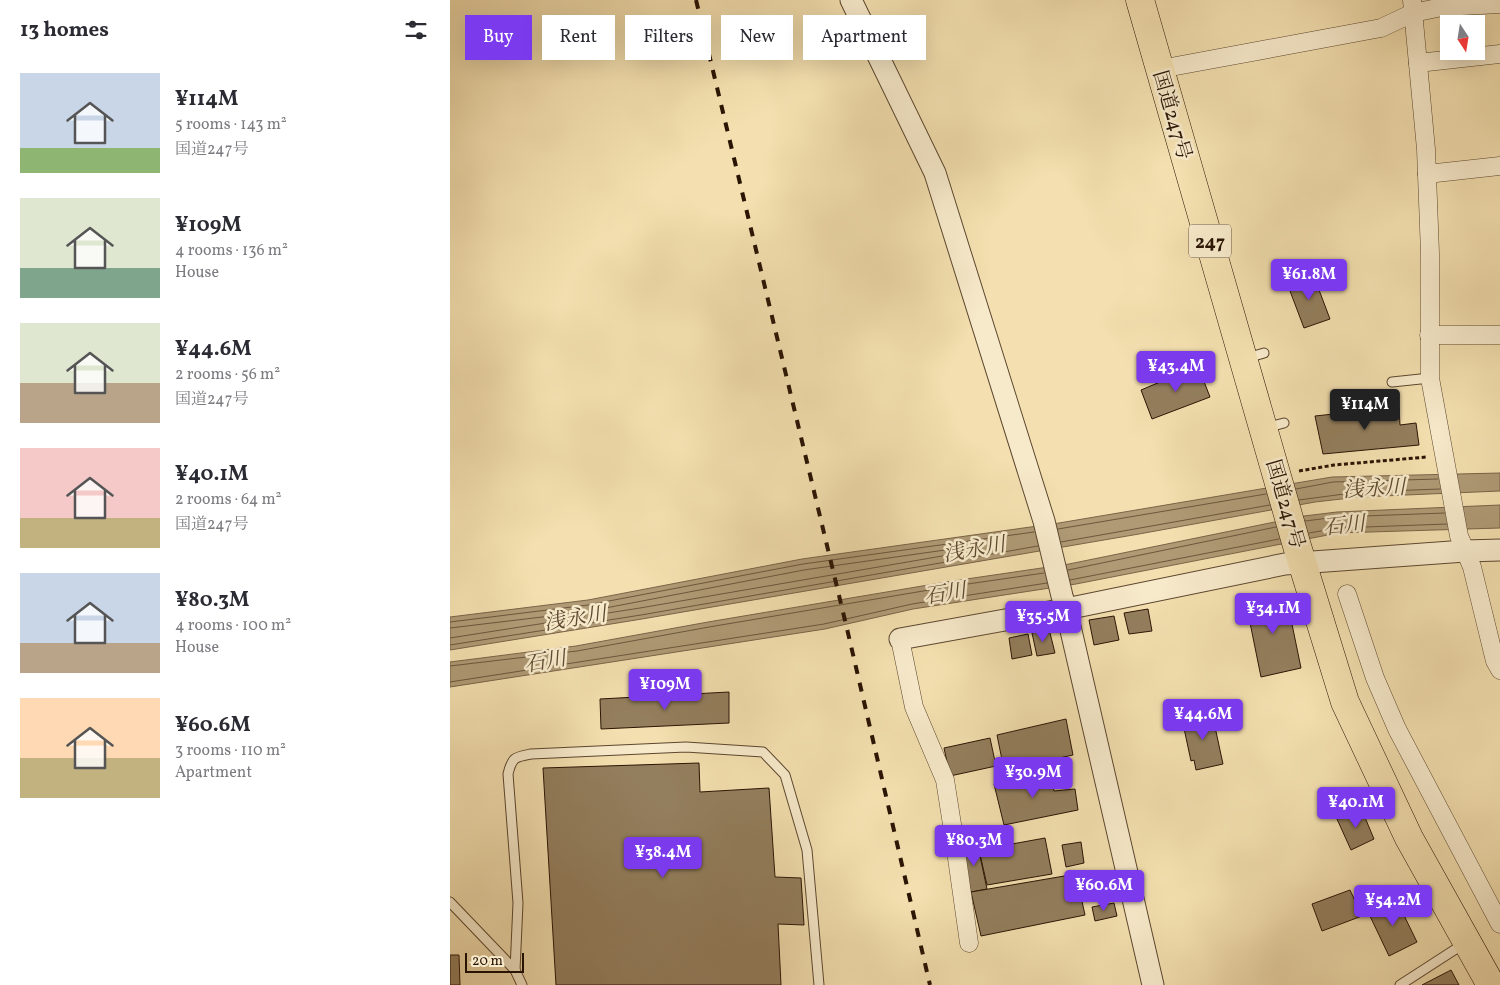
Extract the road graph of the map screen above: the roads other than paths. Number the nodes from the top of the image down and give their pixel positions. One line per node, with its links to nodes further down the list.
1 (851, 0): 18 (street)
2 (1140, 0): 7 (highway, 国道247号 / 247)
3 (1500, 4): 4 (street)
4 (1412, 7): 6 (street); 7 (street)
5 (1500, 54): 6 (street)
6 (1418, 63): 9 (street)
7 (1160, 69): 16 (highway, 国道247号 / 247)
8 (1500, 166): 9 (street)
9 (1427, 174): 10 (street)
10 (1429, 335): 11 (street); 12 (street)
11 (1500, 335)
12 (1430, 378): 13 (lane); 14 (street)
13 (1392, 382)
14 (1462, 543): 15 (street); 16 (street); 20 (street)
15 (1500, 550)
16 (1300, 555): 18 (street); 23 (highway, 国道247号 / 247)
17 (1347, 594): 22 (street)
18 (1064, 602): 19 (street); 28 (street)
19 (900, 639): 24 (street)
20 (1500, 670)
21 (450, 902): 25 (lane)
22 (1500, 924)
23 (1467, 942): 29 (lane); 30 (highway, 国道247号 / 247)
24 (969, 943)
25 (515, 970): 26 (lane); 27 (lane)
26 (522, 985)
27 (819, 985)
28 (1153, 985)
29 (1400, 985)
30 (1491, 985)

